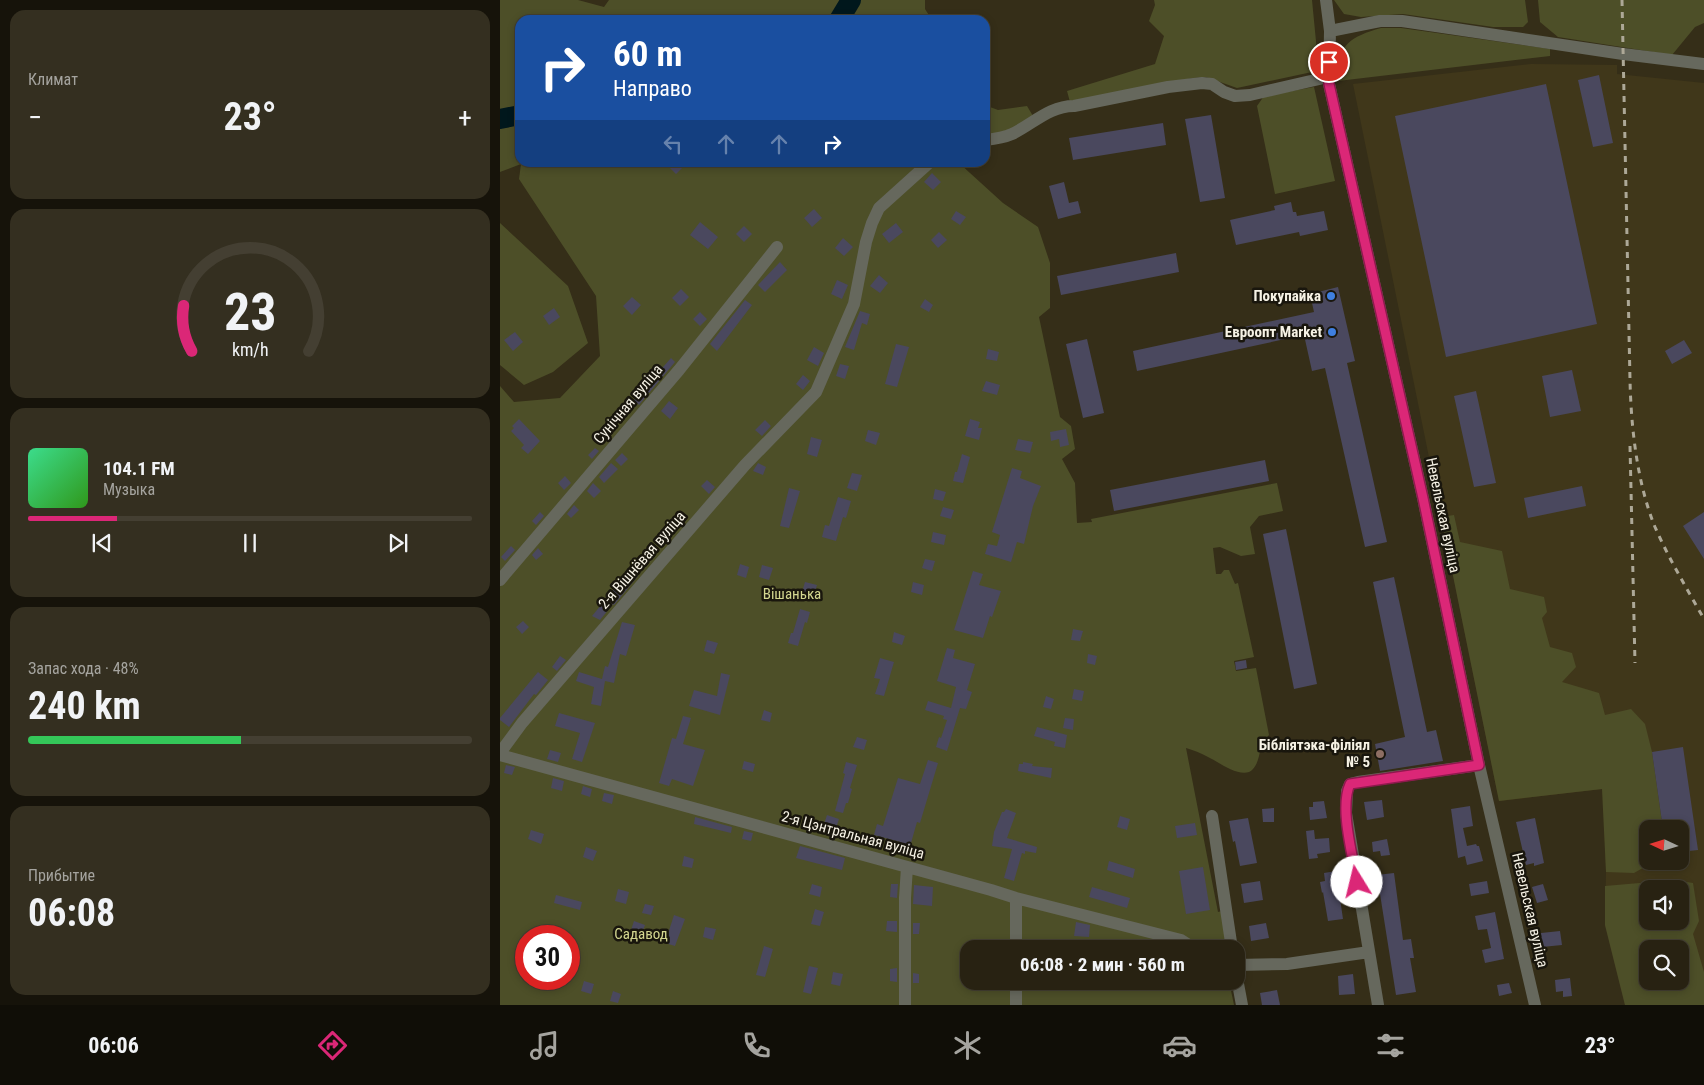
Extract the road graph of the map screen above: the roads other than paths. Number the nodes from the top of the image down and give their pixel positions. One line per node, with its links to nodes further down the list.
1 (1326, 0): 2 (street, Невельская вуліца)
2 (1330, 31): 3 (street); 4 (street, Невельская вуліца)
3 (1704, 64)
4 (1328, 77): 5 (street); 10 (street, Невельская вуліца)
5 (990, 139)
6 (924, 167): 9 (street, 2-я Вішнёвая вуліца)
7 (778, 246): 8 (street, Сунічная вуліца)
8 (500, 580)
9 (500, 754): 12 (street, 2-я Цэнтральная вуліца)
10 (1479, 765): 17 (street); 25 (street, Невельская вуліца)
11 (1212, 816): 16 (street)
12 (907, 867): 13 (street, 2-я Цэнтральная вуліца); 21 (street)
13 (1016, 898): 14 (street); 15 (street, 2-я Цэнтральная вуліца)
14 (1016, 940)
15 (1181, 940)
16 (1231, 940)
17 (1369, 952): 18 (street); 24 (street)
18 (1245, 965)
19 (1016, 990): 22 (street)
20 (1239, 990): 23 (street)
21 (905, 1005)
22 (1016, 1005)
23 (1242, 1005)
24 (1378, 1005)
25 (1535, 1005)

